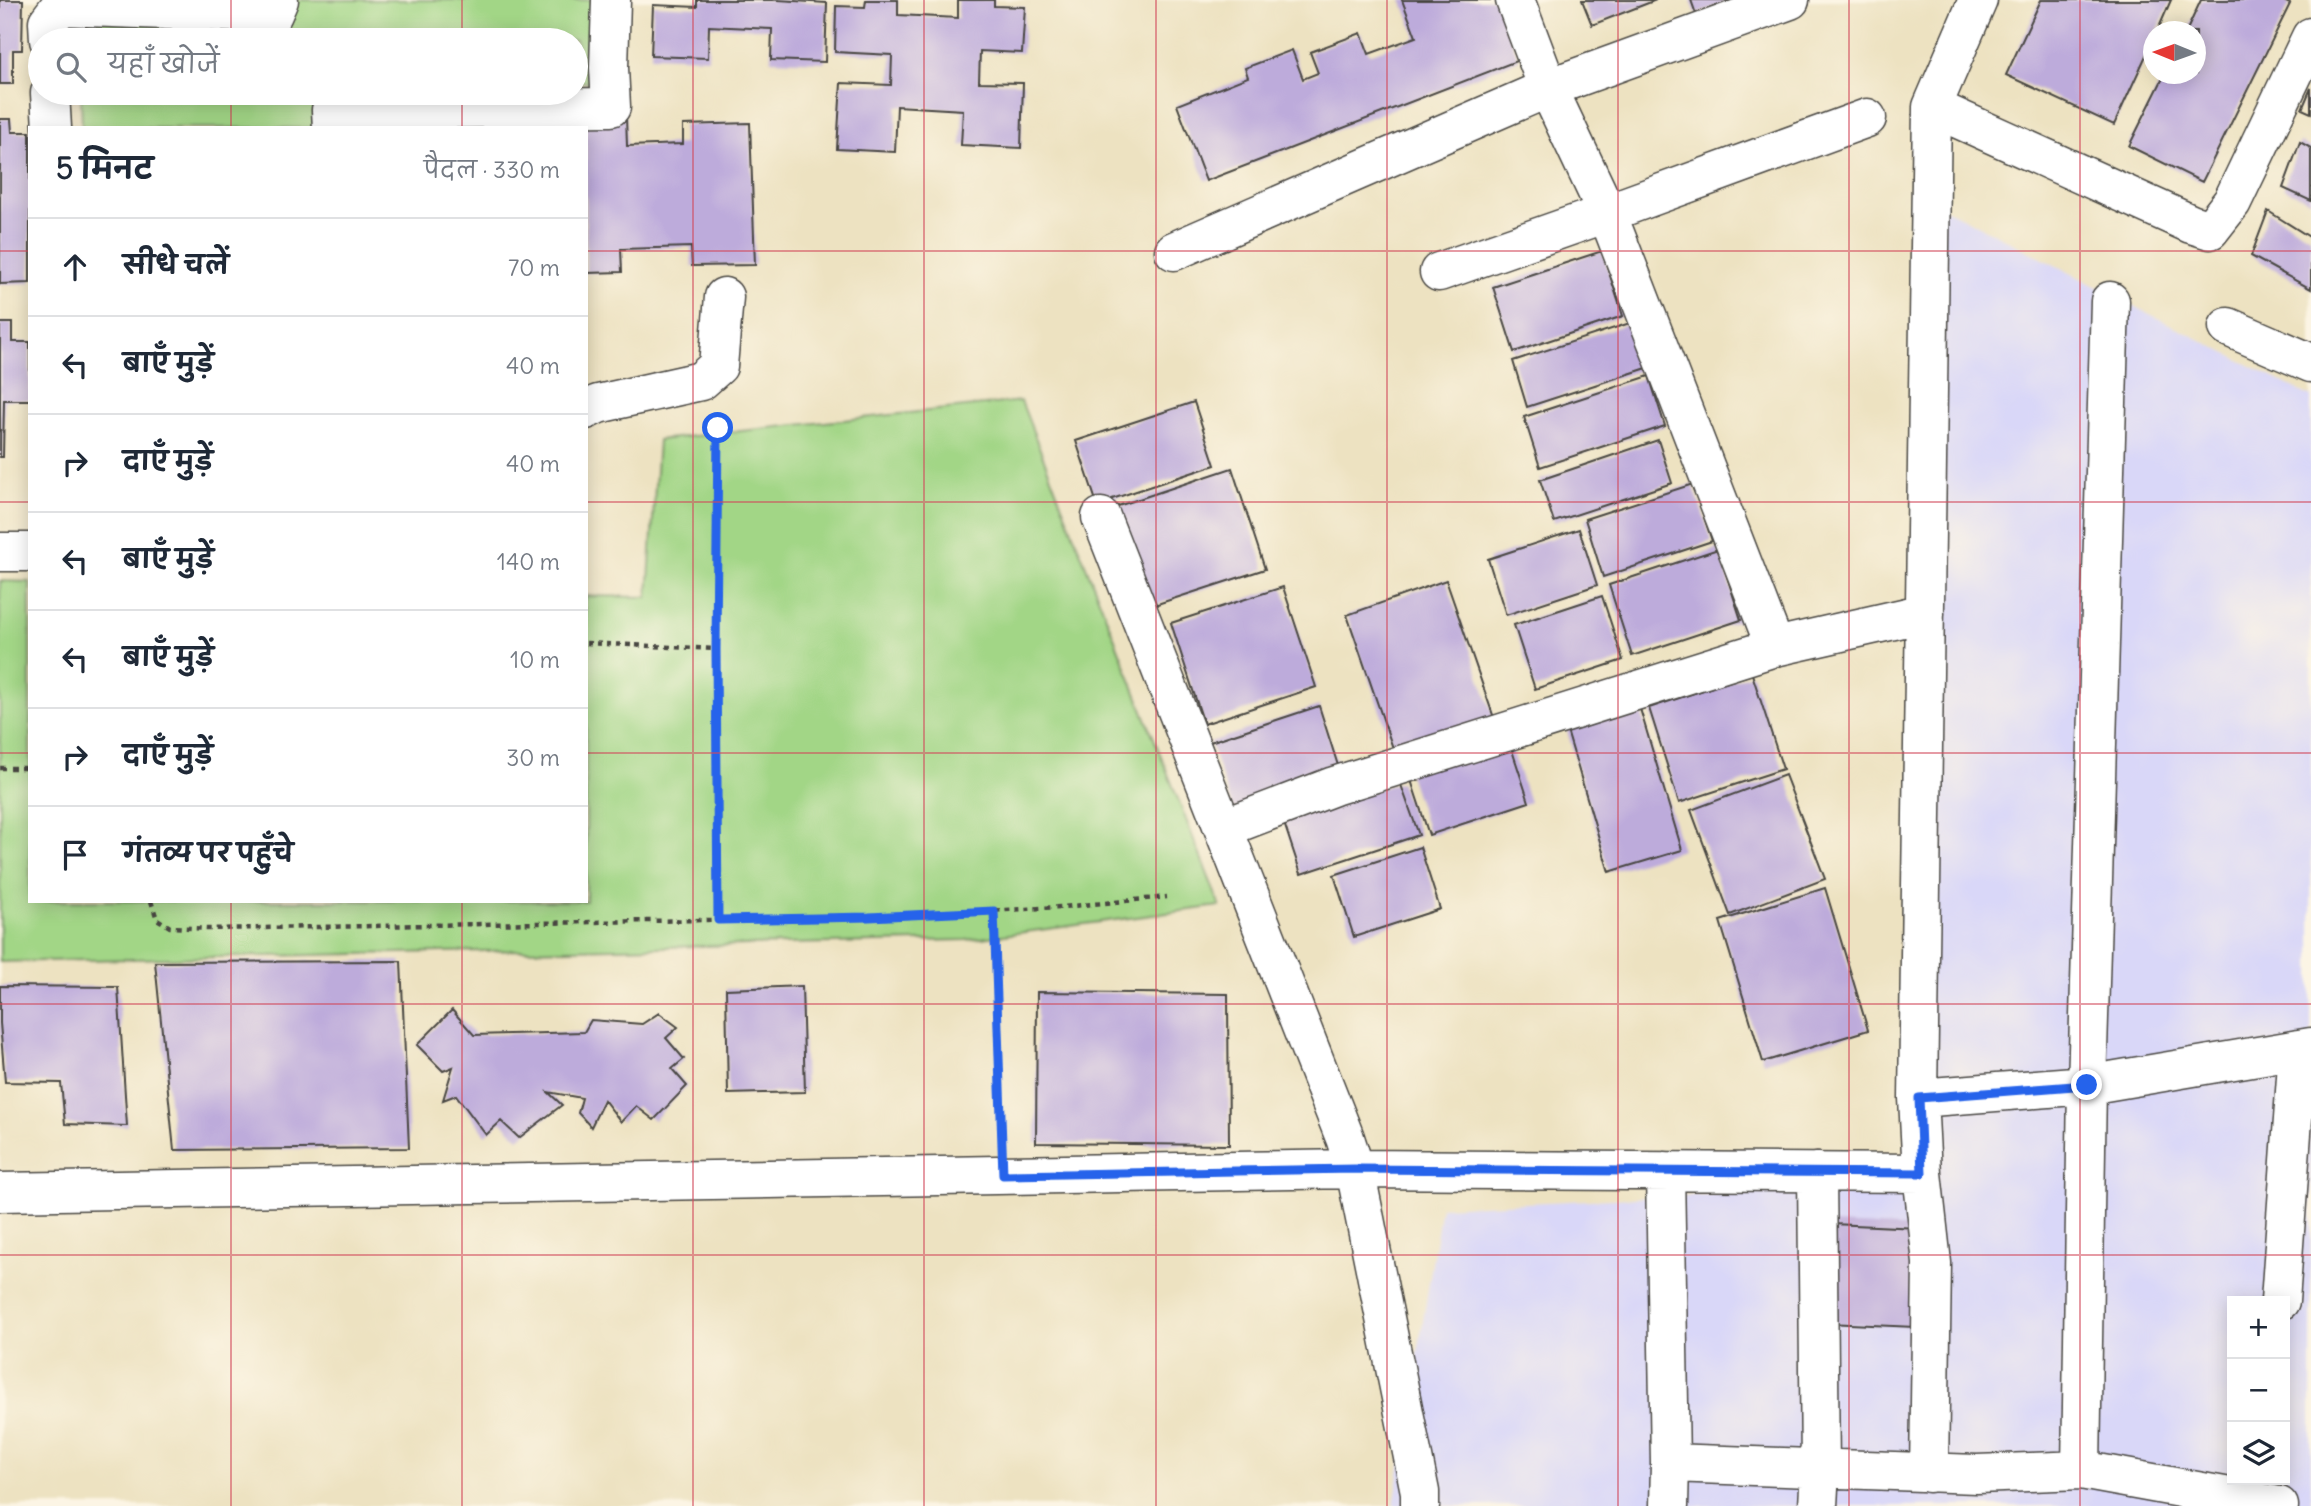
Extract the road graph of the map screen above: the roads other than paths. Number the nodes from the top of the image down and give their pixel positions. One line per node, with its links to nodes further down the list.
1 (279, 0): 6 (street)
2 (611, 0): 13 (street)
3 (1515, 0): 8 (street)
4 (1790, 0): 8 (street)
5 (1978, 0): 10 (street)
6 (48, 28)
7 (2311, 37): 10 (street)
8 (1548, 88): 14 (street); 15 (street)
9 (51, 105): 12 (street)
10 (1932, 107): 25 (street)
11 (1867, 118): 14 (street)
12 (52, 126)
13 (331, 126)
14 (1607, 213): 16 (street); 26 (street)
15 (1174, 251)
16 (1439, 272)
17 (724, 297): 21 (street)
18 (2110, 301): 29 (street)
19 (2228, 327): 20 (street)
20 (2311, 363)
21 (588, 409)
22 (1101, 517): 27 (street)
23 (0, 552): 24 (street)
24 (28, 552)
25 (1926, 613): 26 (street); 30 (street)
26 (1775, 647): 27 (street)
27 (1224, 828): 31 (street)
28 (2305, 1048): 29 (street); 36 (street)
29 (2087, 1085): 30 (street); 38 (street)
30 (1919, 1098): 34 (street)
31 (1355, 1169): 32 (street); 35 (street); 43 (street)
32 (1665, 1171): 33 (street); 37 (street)
33 (1817, 1172): 34 (street); 40 (street)
34 (1922, 1173): 39 (street)
35 (0, 1192)
36 (2280, 1296)
37 (1670, 1463): 40 (street); 44 (street)
38 (2081, 1470): 41 (street); 42 (street)
39 (1929, 1473): 40 (street); 41 (street)
40 (1819, 1488)
41 (1976, 1490)
42 (2267, 1496)
43 (1420, 1506)
44 (1670, 1506)

